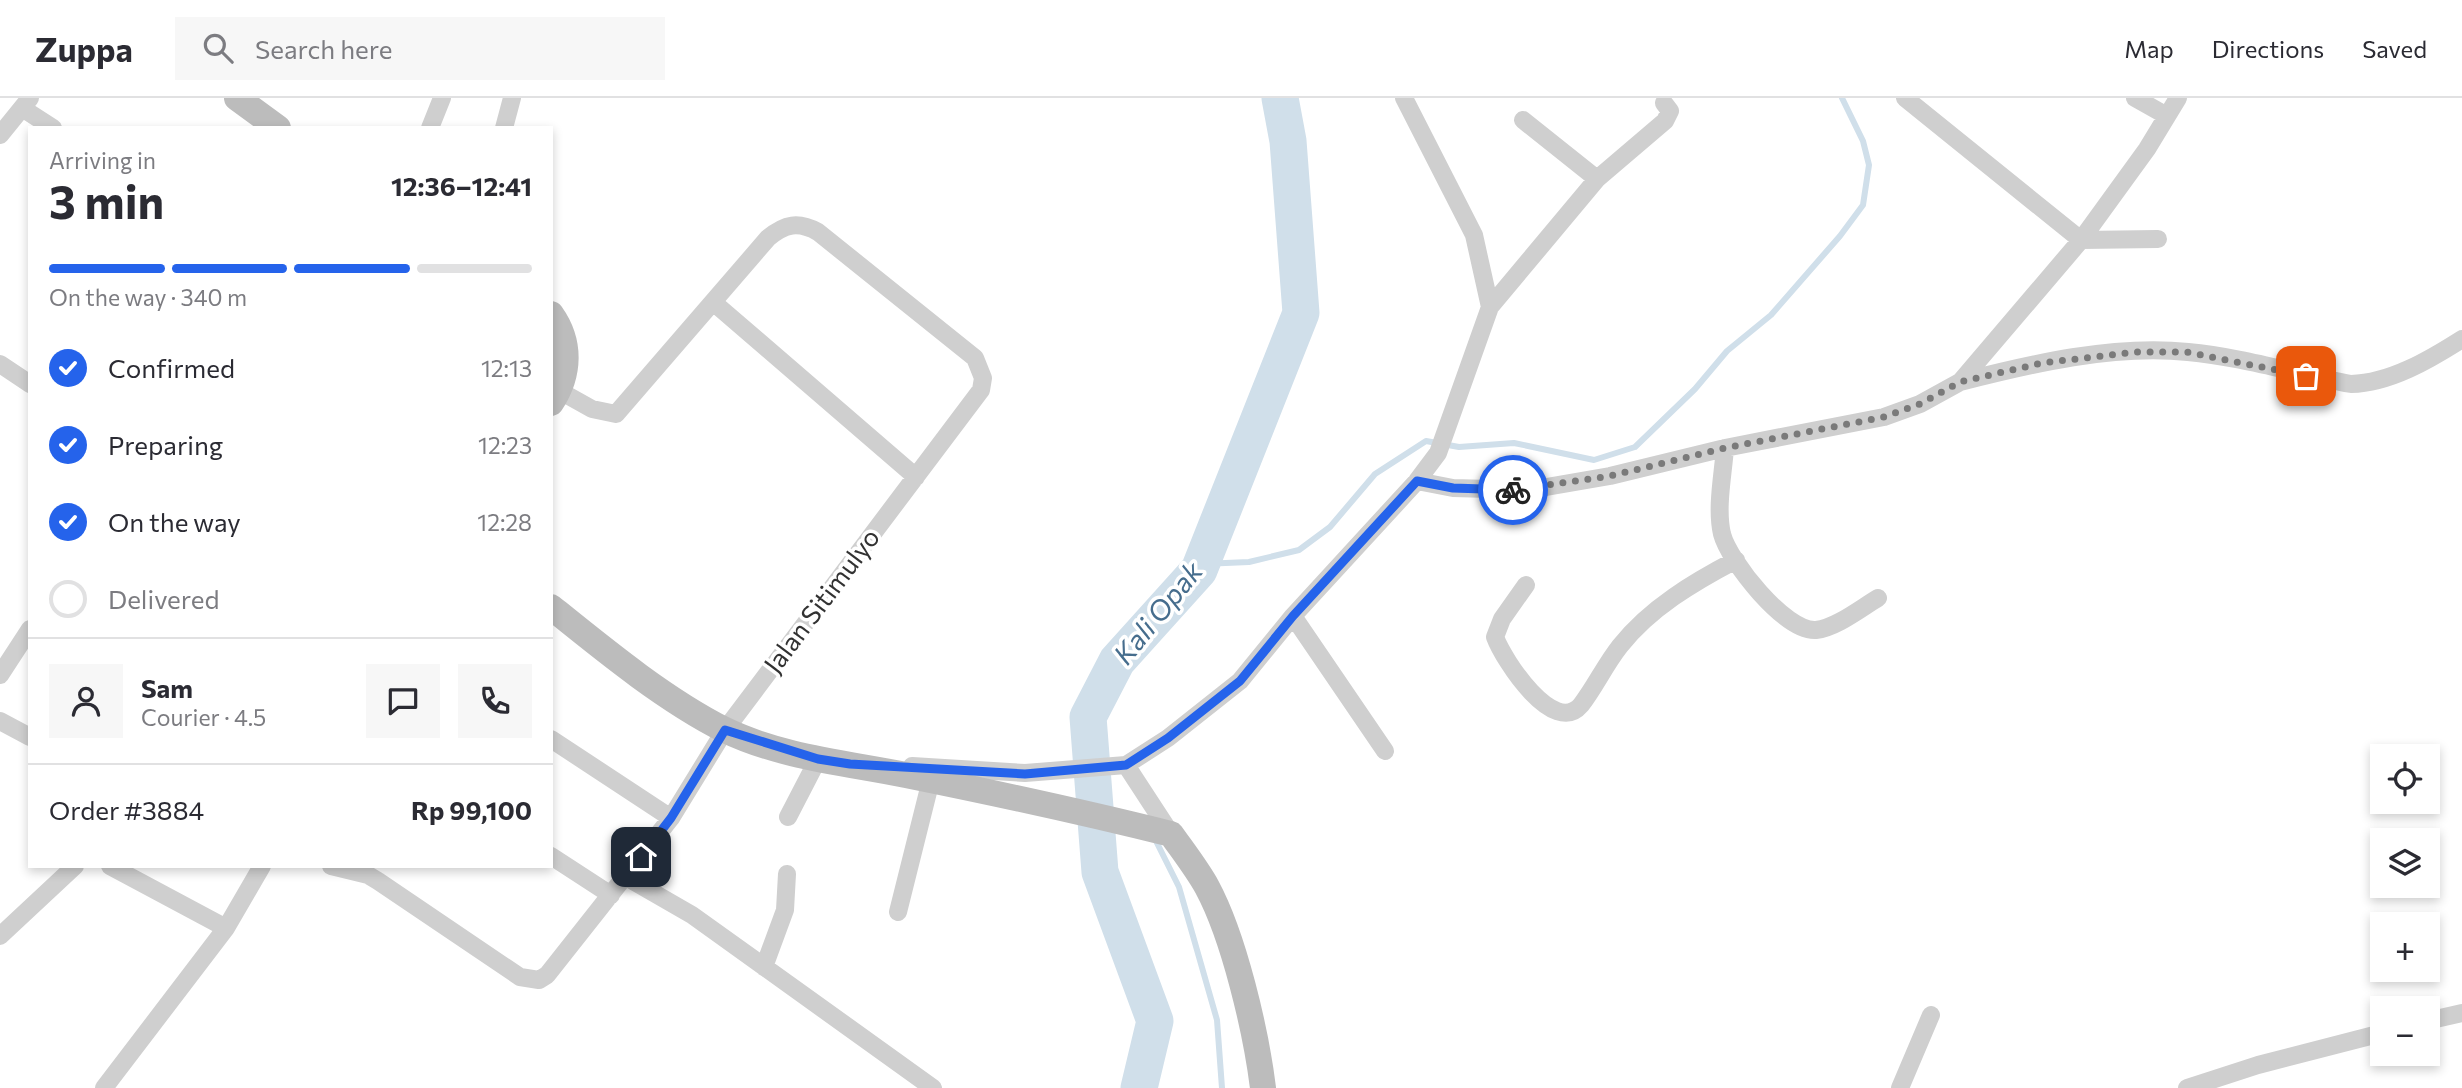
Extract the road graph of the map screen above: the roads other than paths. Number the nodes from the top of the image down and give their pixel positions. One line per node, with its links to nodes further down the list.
1 (237, 98): 13 (main road)
2 (442, 98): 14 (street)
3 (513, 98): 15 (street)
4 (1404, 98): 21 (street)
5 (2134, 98): 10 (street)
6 (2178, 98): 10 (street)
7 (1908, 99): 19 (street)
8 (26, 103): 12 (street); 16 (street)
9 (1664, 103): 17 (street)
10 (2167, 117): 19 (street)
11 (1523, 120): 17 (street)
12 (51, 126)
13 (275, 126)
14 (431, 126)
15 (505, 126)
16 (0, 135)
17 (1597, 179): 21 (street)
18 (2158, 239): 19 (street)
19 (2081, 240): 25 (street)
20 (713, 302): 27 (street); 29 (street); 29 (street, Jalan Sitimulyo)
21 (1490, 307): 30 (street)
22 (553, 317): 27 (main road)
23 (2462, 339): 25 (street)
24 (0, 365): 26 (street)
25 (1960, 382): 28 (street)
26 (28, 383)
27 (555, 396)
28 (1725, 448): 30 (street); 31 (street)
29 (916, 477): 39 (street, Jalan Sitimulyo)
30 (1417, 481): 35 (street)
31 (1736, 560): 32 (street); 33 (street)
32 (1526, 585)
33 (1878, 598)
34 (553, 608): 39 (main road)
35 (1293, 616): 42 (street); 45 (street)
36 (28, 632): 37 (street)
37 (0, 675)
38 (0, 721): 40 (street)
39 (725, 730): 43 (main road); 49 (street, Jalan Sitimulyo)
40 (28, 736)
41 (553, 740): 49 (street)
42 (1385, 751)
43 (818, 759): 44 (main road); 48 (street)
44 (850, 764): 46 (main road); 47 (street)
45 (1126, 765): 47 (street); 50 (street)
46 (931, 780): 47 (main road); 59 (street)
47 (1026, 786): 50 (main road)
48 (788, 817)
49 (671, 818): 57 (street, Jalan Sitimulyo)
50 (1171, 834): 69 (main road)
51 (553, 857): 58 (street)
52 (73, 868): 61 (street)
53 (114, 868): 60 (street)
54 (261, 868): 60 (street)
55 (342, 868): 58 (street, Jalan Sitimulyo)
56 (787, 874): 62 (street)
57 (626, 877): 58 (street, Jalan Sitimulyo); 62 (street)
58 (611, 895)
59 (898, 912)
60 (226, 928): 67 (street)
61 (0, 936)
62 (764, 967): 68 (street)
63 (2462, 1013): 65 (street)
64 (1930, 1015): 70 (street)
65 (2440, 1018)
66 (2370, 1036): 71 (street)
67 (104, 1088)
68 (933, 1088)
69 (1263, 1088)
70 (1900, 1088)
71 (2187, 1088)

